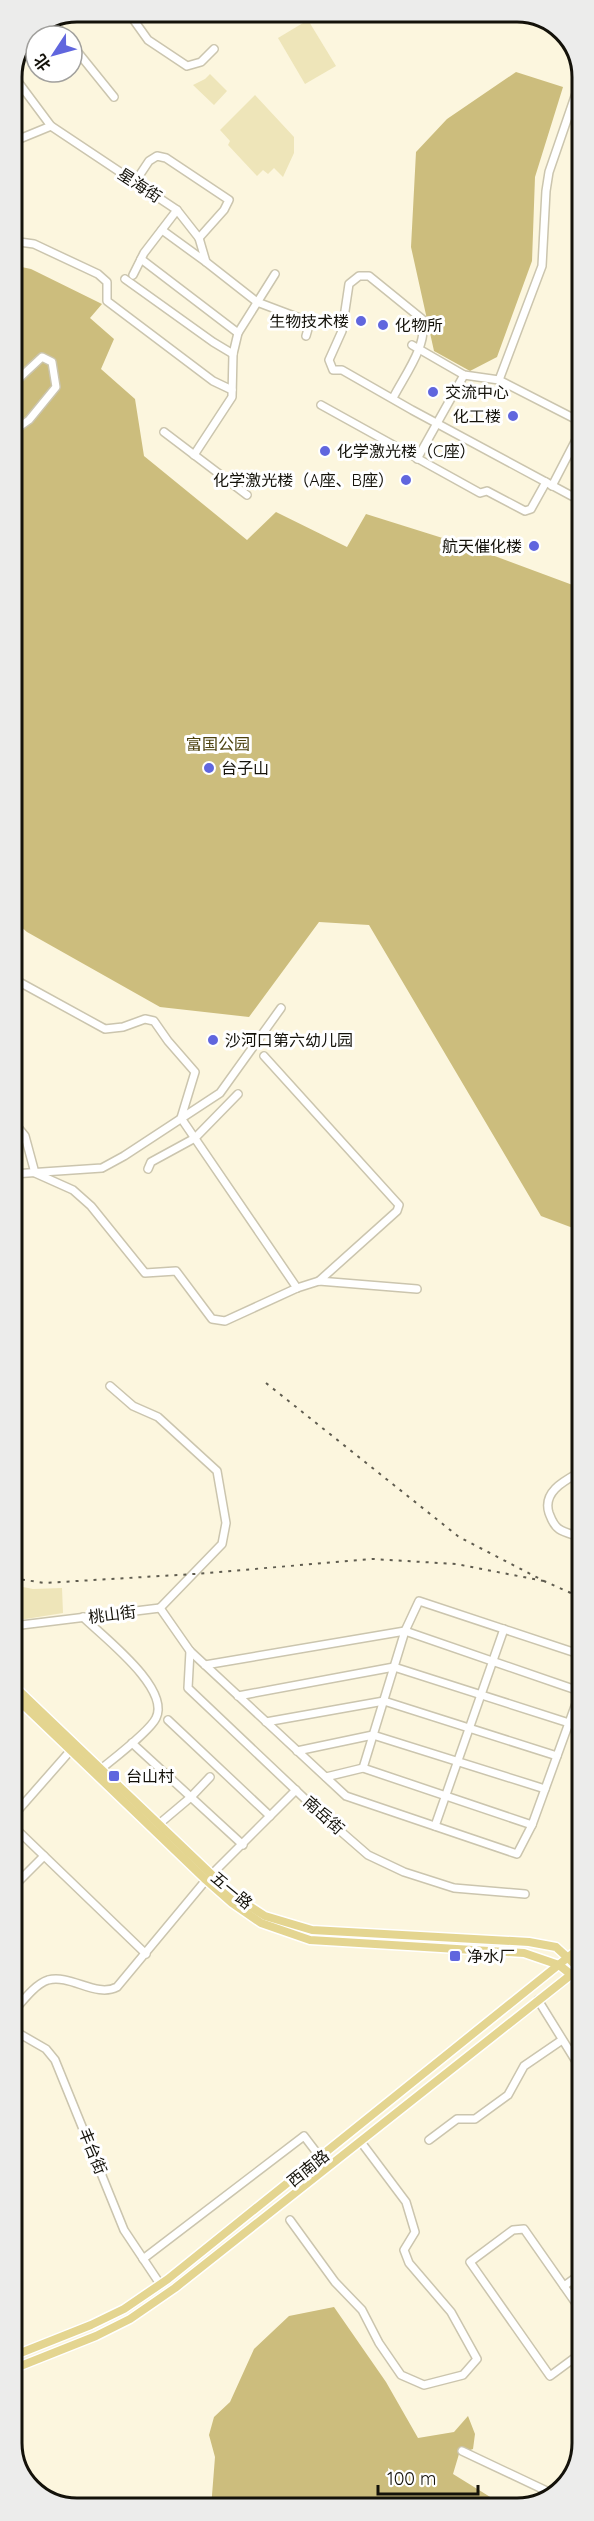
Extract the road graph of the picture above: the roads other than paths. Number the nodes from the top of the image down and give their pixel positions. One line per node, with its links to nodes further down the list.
1 (135, 22): 2 (street)
2 (214, 50)
3 (84, 60): 5 (street)
4 (22, 87): 7 (street, 星海街)
5 (114, 97)
6 (572, 105): 26 (street)
7 (51, 126): 8 (street); 9 (street, 星海街)
8 (22, 138)
9 (135, 182): 10 (street, 星海街); 12 (street)
10 (177, 210): 11 (street); 12 (street, 星海街)
11 (162, 230): 14 (street); 15 (street)
12 (199, 238): 15 (street, 星海街)
13 (22, 242): 27 (street)
14 (141, 259): 17 (street); 20 (street)
15 (206, 262): 19 (street)
16 (275, 274): 19 (street)
17 (133, 275)
18 (125, 279): 23 (street)
19 (257, 302): 20 (street); 21 (street)
20 (238, 333): 23 (street)
21 (306, 336)
22 (415, 347): 24 (street); 28 (street); 28 (street)
23 (233, 354): 27 (street)
24 (464, 375): 26 (street); 31 (street)
25 (22, 376): 32 (street)
26 (499, 381): 30 (street)
27 (232, 390): 35 (street)
28 (393, 398): 31 (street)
29 (321, 405): 36 (street)
30 (572, 418)
31 (437, 424): 36 (street); 37 (street)
32 (22, 425)
33 (164, 432): 35 (street)
34 (572, 445): 37 (street)
35 (194, 455): 38 (street)
36 (417, 459): 37 (street)
37 (549, 484): 39 (street)
38 (247, 495)
39 (572, 496)
40 (22, 983): 44 (street)
41 (281, 1008): 44 (street)
42 (264, 1056): 50 (street)
43 (238, 1094): 46 (street)
44 (181, 1118): 46 (street); 48 (street)
45 (22, 1132): 48 (street)
46 (195, 1138): 47 (street); 51 (street)
47 (148, 1169)
48 (35, 1173): 49 (street); 51 (street)
49 (22, 1174)
50 (319, 1281): 51 (street); 52 (street)
51 (297, 1288)
52 (417, 1289)
53 (110, 1386): 56 (street)
54 (572, 1477): 55 (street)
55 (572, 1534)
56 (160, 1608): 57 (street, 桃山街); 61 (street, 桃山街)
57 (83, 1617): 58 (street, 桃山街); 78 (street)
58 (22, 1625)
59 (504, 1629): 60 (street); 62 (street); 63 (street)
60 (405, 1631): 63 (street); 64 (street); 65 (street)
61 (190, 1651): 64 (street, 桃山街); 88 (street, 南岳街)
62 (572, 1651)
63 (493, 1661): 66 (street); 68 (street)
64 (205, 1665): 69 (street, 桃山街)
65 (394, 1666): 68 (street); 69 (street); 70 (street)
66 (572, 1687)
67 (22, 1694): 84 (main road, 五一路)
68 (481, 1695): 75 (street); 76 (street)
69 (238, 1696): 74 (street, 桃山街)
70 (384, 1701): 74 (street); 76 (street); 77 (street)
71 (22, 1704): 79 (main road, 五一路)
72 (572, 1715): 75 (street)
73 (168, 1720): 92 (street)
74 (266, 1722): 80 (street, 桃山街)
75 (569, 1723): 81 (street)
76 (469, 1728): 81 (street); 82 (street)
77 (373, 1735): 80 (street); 82 (street); 83 (street)
78 (132, 1743): 84 (street); 90 (street)
79 (71, 1750): 91 (street); 99 (main road, 五一路)
80 (297, 1750): 86 (street, 桃山街)
81 (557, 1756): 87 (street)
82 (458, 1762): 87 (street); 89 (street)
83 (363, 1768): 86 (street); 89 (street)
84 (101, 1769): 93 (main road, 五一路)
85 (210, 1777): 90 (street)
86 (326, 1777): 95 (street, 桃山街)
87 (545, 1789): 94 (street)
88 (296, 1790): 92 (street); 101 (street, 南岳街)
89 (446, 1795): 94 (street); 95 (street)
90 (191, 1797): 93 (street); 97 (street)
91 (22, 1806)
92 (270, 1816): 97 (street)
93 (159, 1824): 99 (main road, 五一路)
94 (532, 1825): 95 (street, 桃山街)
95 (435, 1826)
96 (22, 1835): 98 (street)
97 (243, 1845): 99 (street)
98 (44, 1856): 100 (street); 102 (street)
99 (209, 1877): 102 (street); 104 (main road, 五一路); 106 (main road, 五一路)
100 (22, 1878)
101 (525, 1894)
102 (146, 1954): 109 (street)
103 (572, 1954): 104 (main road, 西南路)
104 (569, 1957): 105 (main road, 五一路); 106 (main road, 西南路)
105 (572, 1960)
106 (559, 1965): 107 (main road, 五一路); 115 (main road, 西南路)
107 (570, 1974): 108 (main road, 西南路)
108 (538, 2000): 111 (street); 114 (main road, 西南路)
109 (22, 2003)
110 (22, 2036): 117 (street, 丰台街)
111 (562, 2040): 112 (street); 113 (street)
112 (572, 2056)
113 (429, 2140)
114 (361, 2142): 116 (street); 124 (main road, 西南路)
115 (320, 2157): 117 (street); 119 (main road, 西南路)
116 (290, 2220)
117 (143, 2259): 119 (street, 丰台街)
118 (572, 2280): 120 (street)
119 (160, 2284): 122 (main road, 西南路)
120 (564, 2286): 121 (street); 123 (street)
121 (572, 2298)
122 (22, 2352)
123 (572, 2360)
124 (22, 2365)
125 (462, 2451): 126 (street)
126 (545, 2490)

